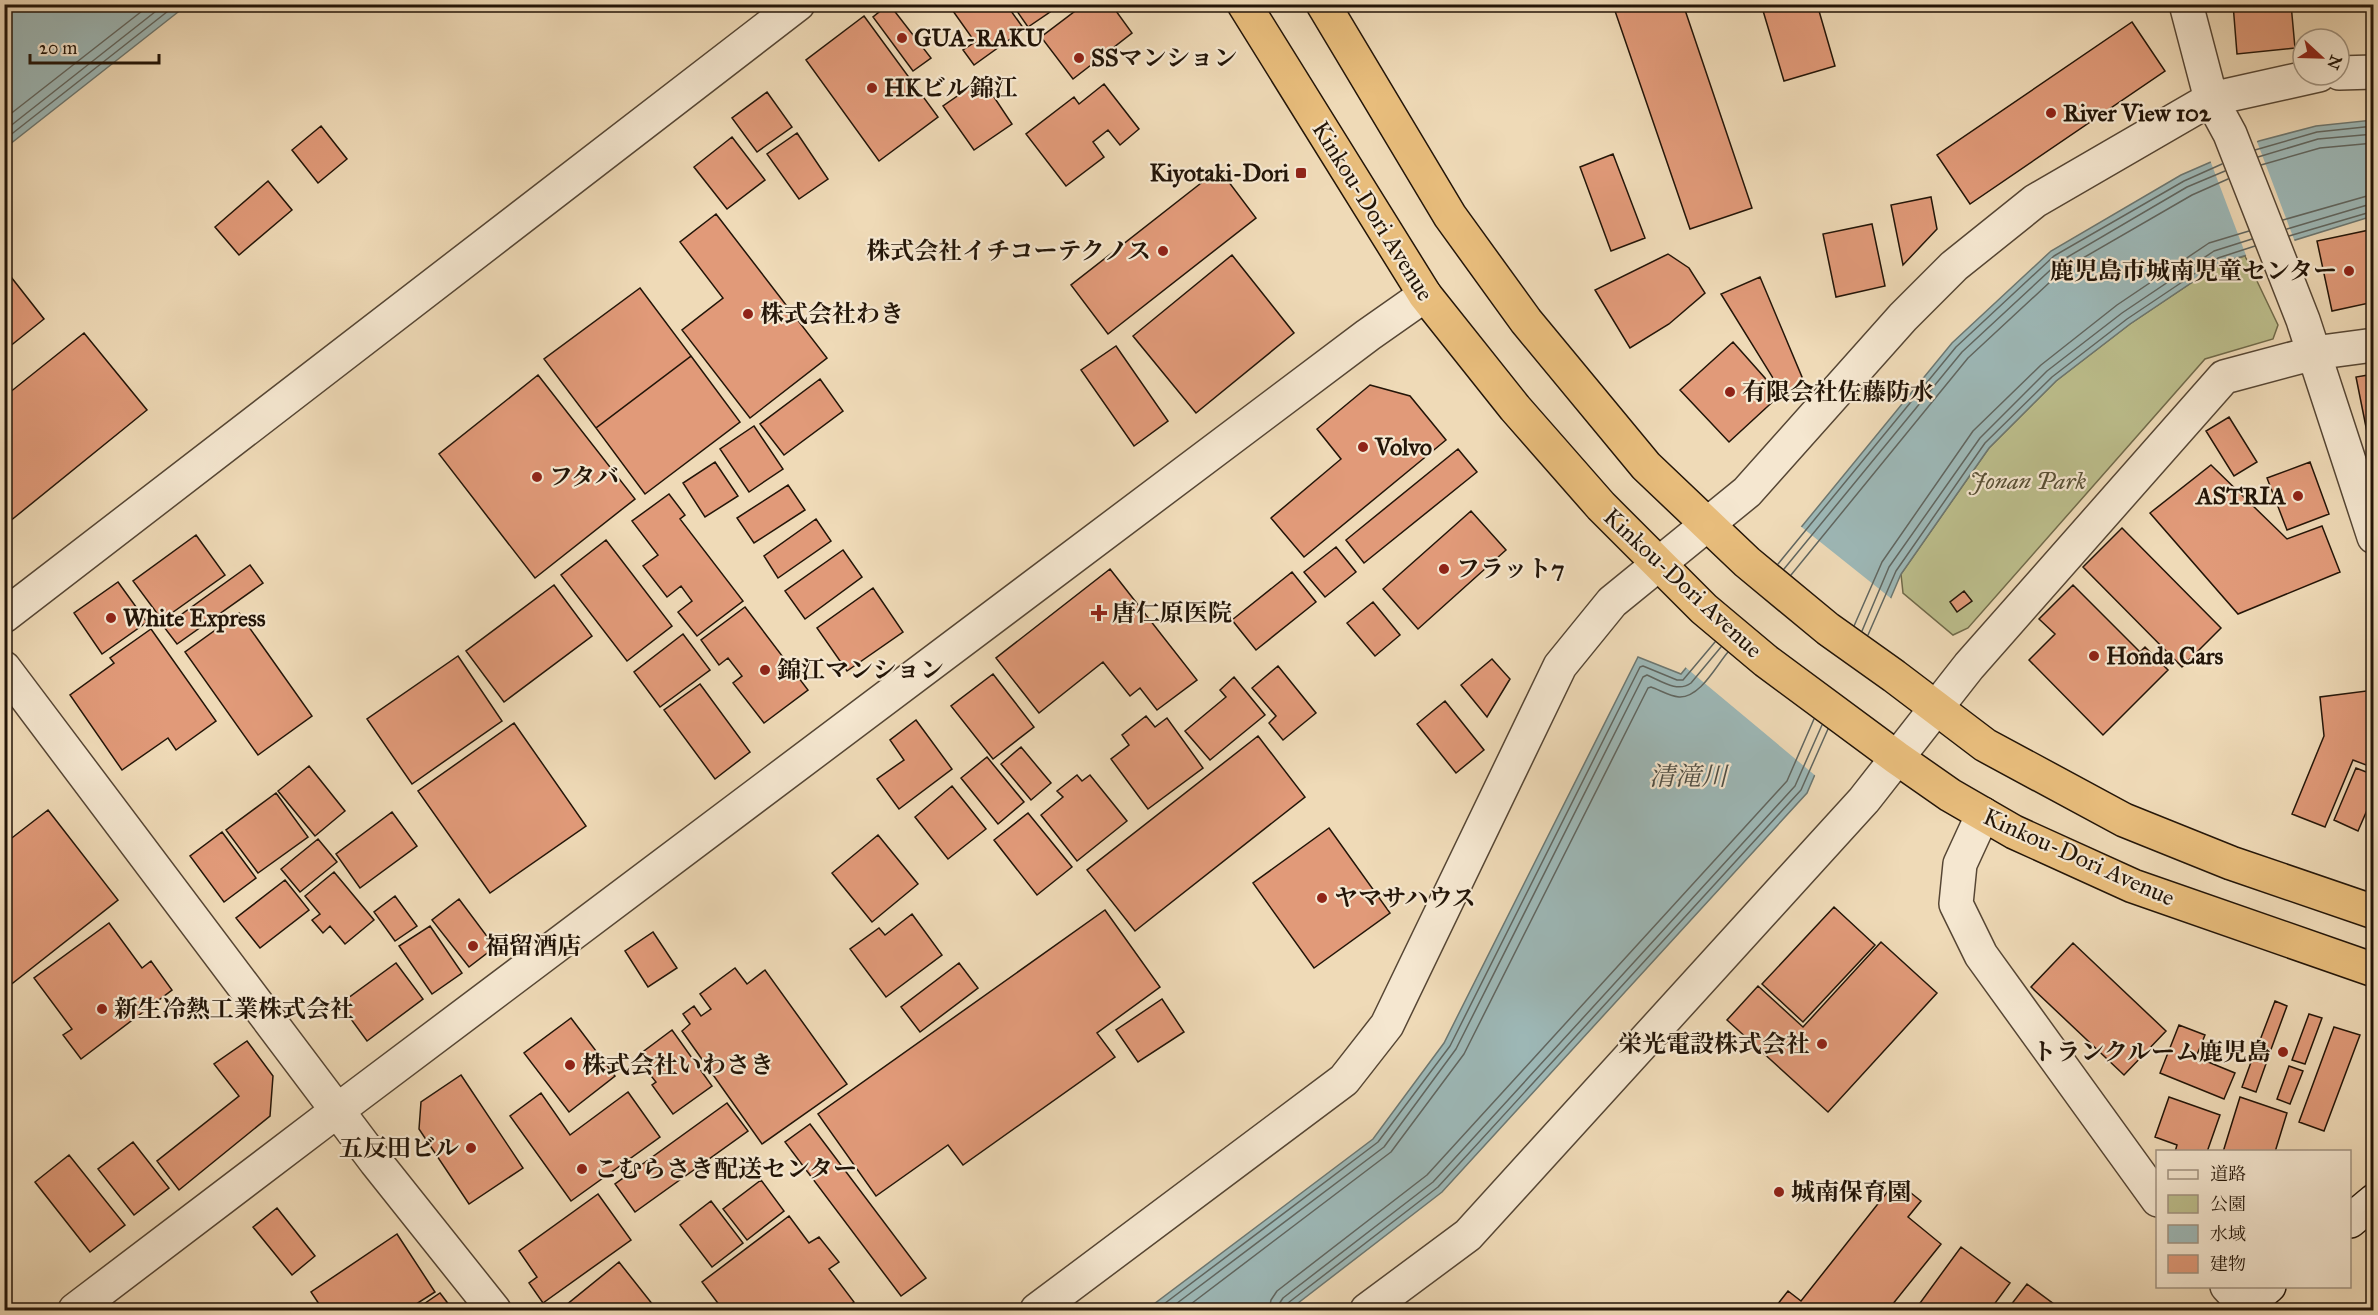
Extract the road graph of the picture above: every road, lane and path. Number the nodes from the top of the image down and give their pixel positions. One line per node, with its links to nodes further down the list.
1 (798, 4): 15 (street)
2 (1244, 4): 9 (highway, Kinkou-Dori Avenue)
3 (1323, 4): 12 (highway)
4 (2186, 4): 8 (street)
5 (2373, 72): 6 (street)
6 (2351, 73)
7 (2291, 81): 8 (street)
8 (2211, 99): 11 (street); 12 (street)
9 (1425, 295): 14 (highway, Kinkou-Dori Avenue); 22 (street)
10 (2373, 345): 11 (street)
11 (2314, 352): 13 (street); 17 (street)
12 (1707, 524): 14 (street); 17 (highway)
13 (2373, 537)
14 (1659, 563): 18 (highway, Kinkou-Dori Avenue); 28 (street)
15 (4, 616)
16 (4, 668): 22 (street)
17 (1928, 701): 18 (street); 20 (highway)
18 (1886, 750): 19 (highway, Kinkou-Dori Avenue); 29 (street)
19 (1983, 814): 21 (highway, Kinkou-Dori Avenue); 23 (street)
20 (2373, 912)
21 (2373, 970)
22 (338, 1110): 26 (street); 27 (street)
23 (2156, 1199)
24 (2373, 1201): 25 (street)
25 (2351, 1219)
26 (75, 1311)
27 (494, 1311)
28 (1037, 1311)
29 (1366, 1311)

